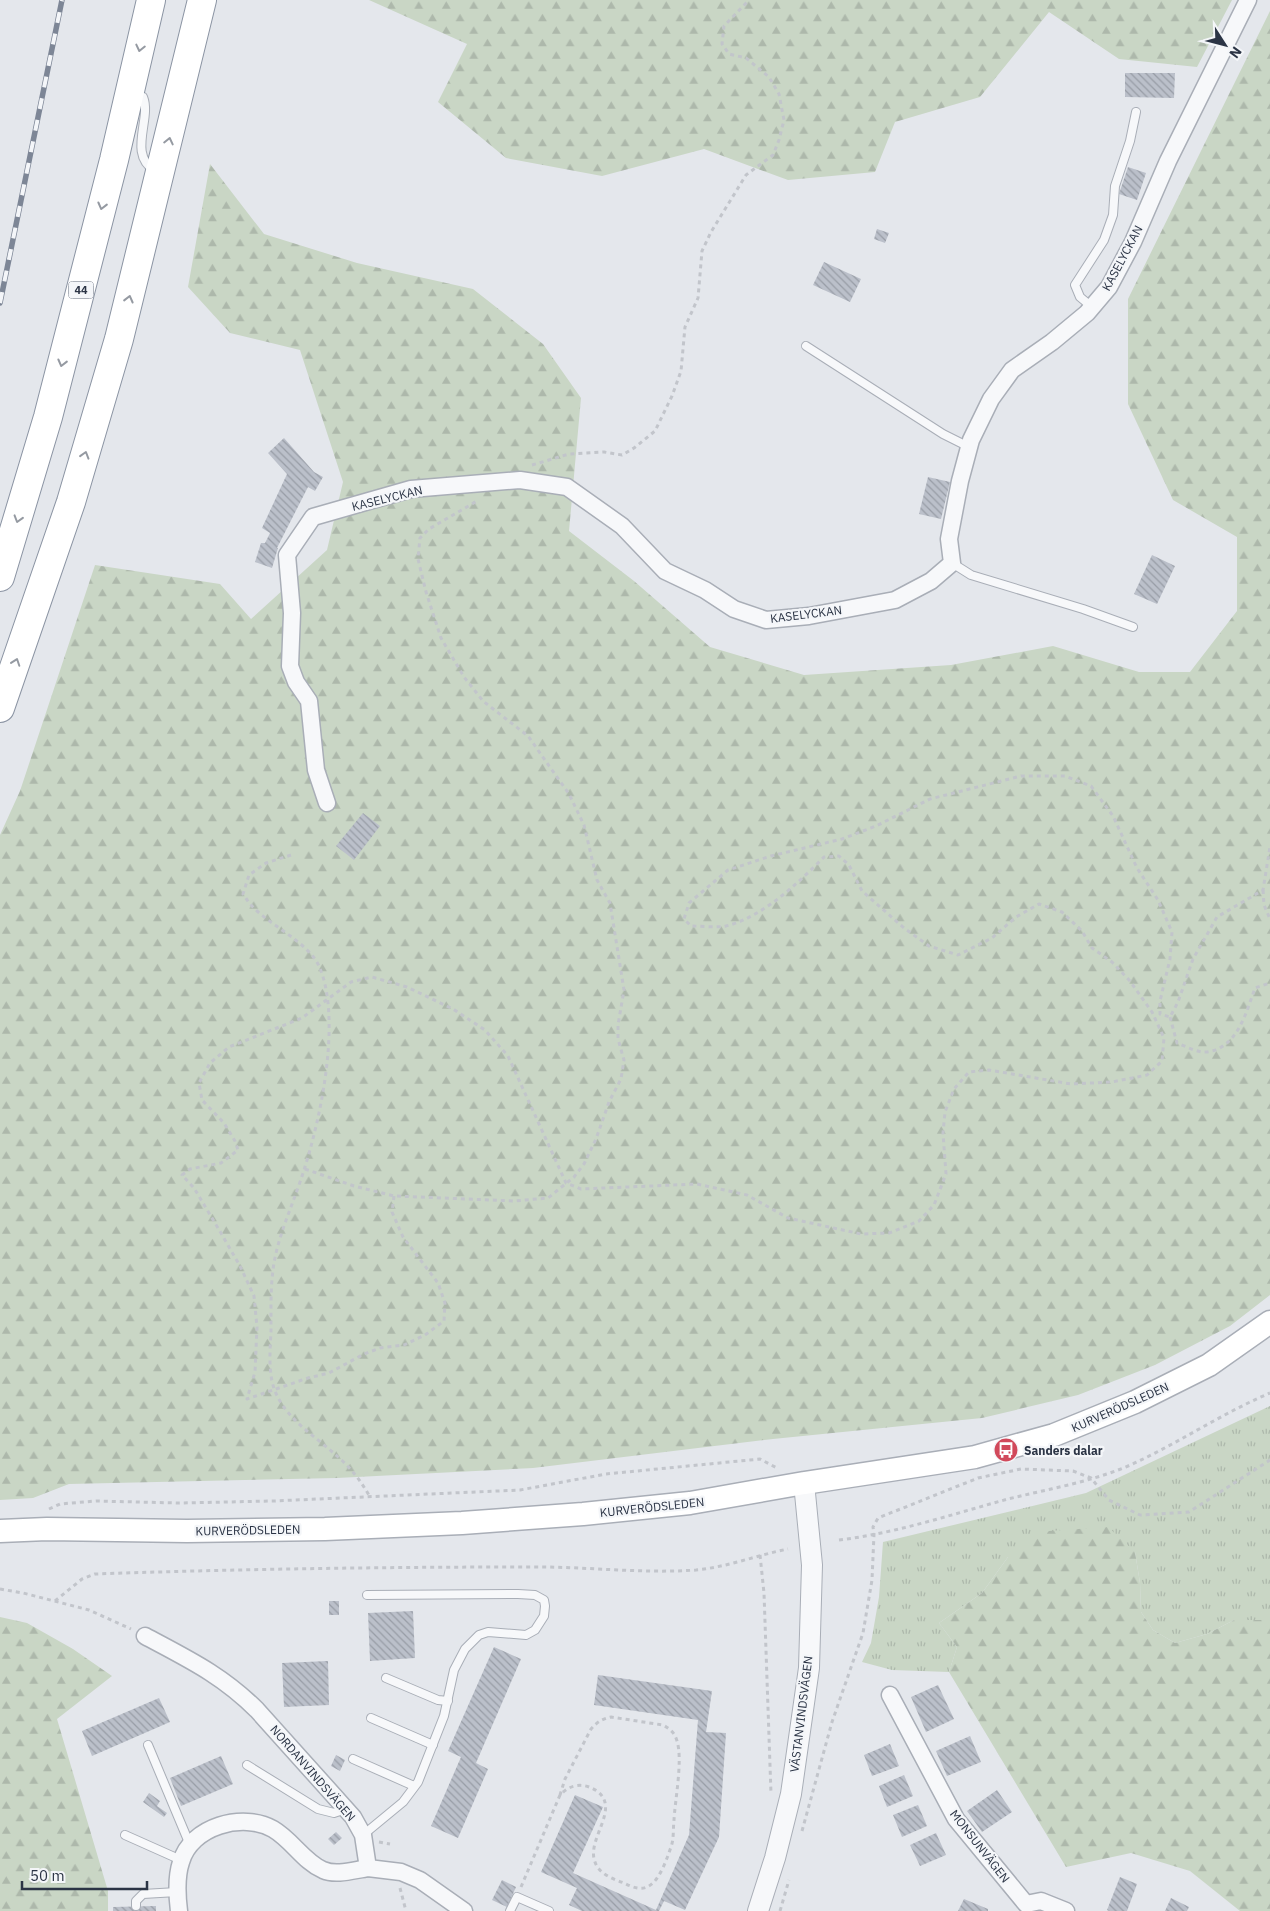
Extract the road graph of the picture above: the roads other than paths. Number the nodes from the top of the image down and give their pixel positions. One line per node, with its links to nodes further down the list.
1 (151, 0): 4 (highway, 44, one-way to 4)
2 (202, 0): 6 (highway, one-way to 2)
3 (1248, 0): 7 (street, KASELYCKAN)
4 (129, 93): 6 (lane); 11 (highway, 44, one-way to 11)
5 (1136, 112): 7 (lane)
6 (161, 174): 13 (highway, one-way to 6)
7 (1092, 307): 9 (street, KASELYCKAN)
8 (806, 346): 9 (lane)
9 (969, 447): 10 (street, KASELYCKAN)
10 (952, 563): 12 (lane); 14 (street, KASELYCKAN)
11 (0, 577)
12 (1133, 627)
13 (0, 708)
14 (327, 803)
15 (1270, 1322): 16 (main road, KURVERÖDSLEDEN)
16 (804, 1483): 17 (main road, KURVERÖDSLEDEN); 42 (street, VÄSTANVINDSVÄGEN)
17 (0, 1531)
18 (367, 1595): 22 (lane)
19 (145, 1636): 29 (street, NORDANVINDSVÄGEN)
20 (386, 1678): 22 (lane)
21 (890, 1695): 37 (street, MONSUNVÄGEN)
22 (448, 1702): 25 (lane)
23 (371, 1718): 25 (lane)
24 (148, 1745): 32 (lane)
25 (433, 1745): 28 (lane)
26 (352, 1759): 28 (lane)
27 (247, 1765): 29 (lane)
28 (414, 1786): 30 (lane)
29 (346, 1809): 30 (street, NORDANVINDSVÄGEN)
30 (363, 1834): 34 (street, NORDANVINDSVÄGEN)
31 (125, 1835): 33 (lane)
32 (190, 1845): 33 (street); 34 (street)
33 (181, 1860): 35 (street)
34 (368, 1868): 39 (street)
35 (177, 1892): 36 (lane); 38 (street)
36 (136, 1906)
37 (1022, 1908): 43 (street, MONSUNVÄGEN)
38 (179, 1911)
39 (464, 1911)
40 (510, 1911): 41 (lane)
41 (549, 1911)
42 (758, 1911)
43 (1066, 1911)

